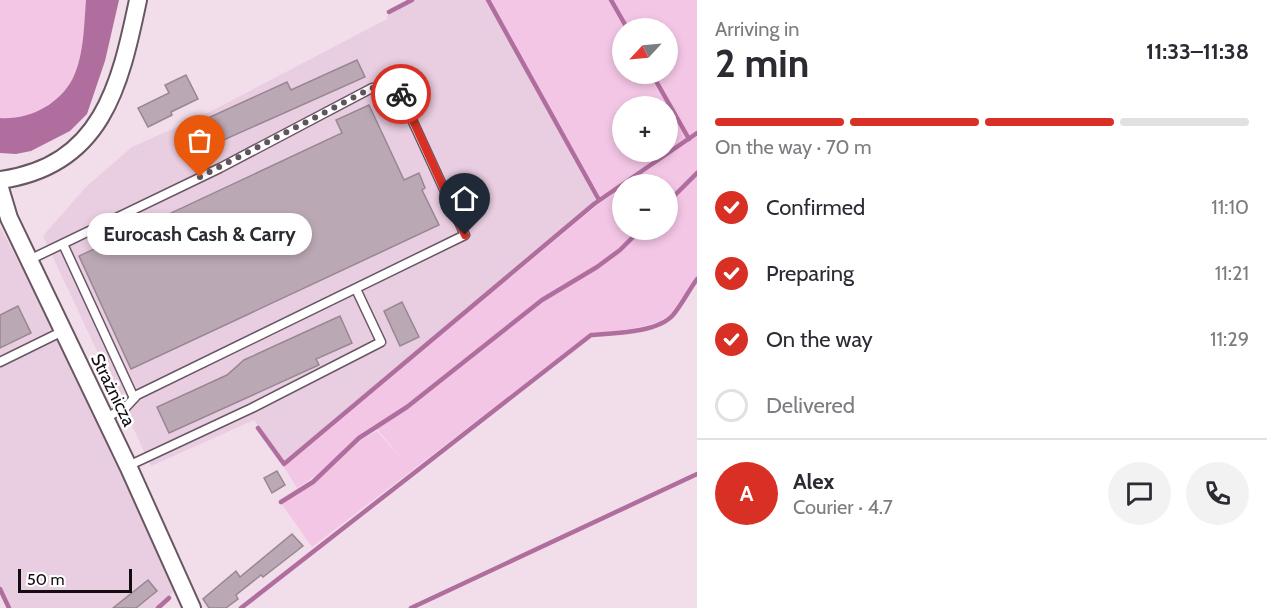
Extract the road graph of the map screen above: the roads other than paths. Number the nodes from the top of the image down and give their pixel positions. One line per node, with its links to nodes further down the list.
1 (138, 0): 2 (street)
2 (0, 180)
3 (0, 188): 5 (street, Strażnicza)
4 (63, 244): 5 (lane); 6 (lane); 9 (lane)
5 (29, 260): 7 (street, Strażnicza)
6 (356, 289): 9 (lane); 11 (lane)
7 (63, 331): 8 (lane); 10 (street, Strażnicza)
8 (0, 362)
9 (134, 398): 10 (lane)
10 (105, 418): 11 (street, Strażnicza)
11 (128, 466): 12 (street, Strażnicza)
12 (192, 608)

